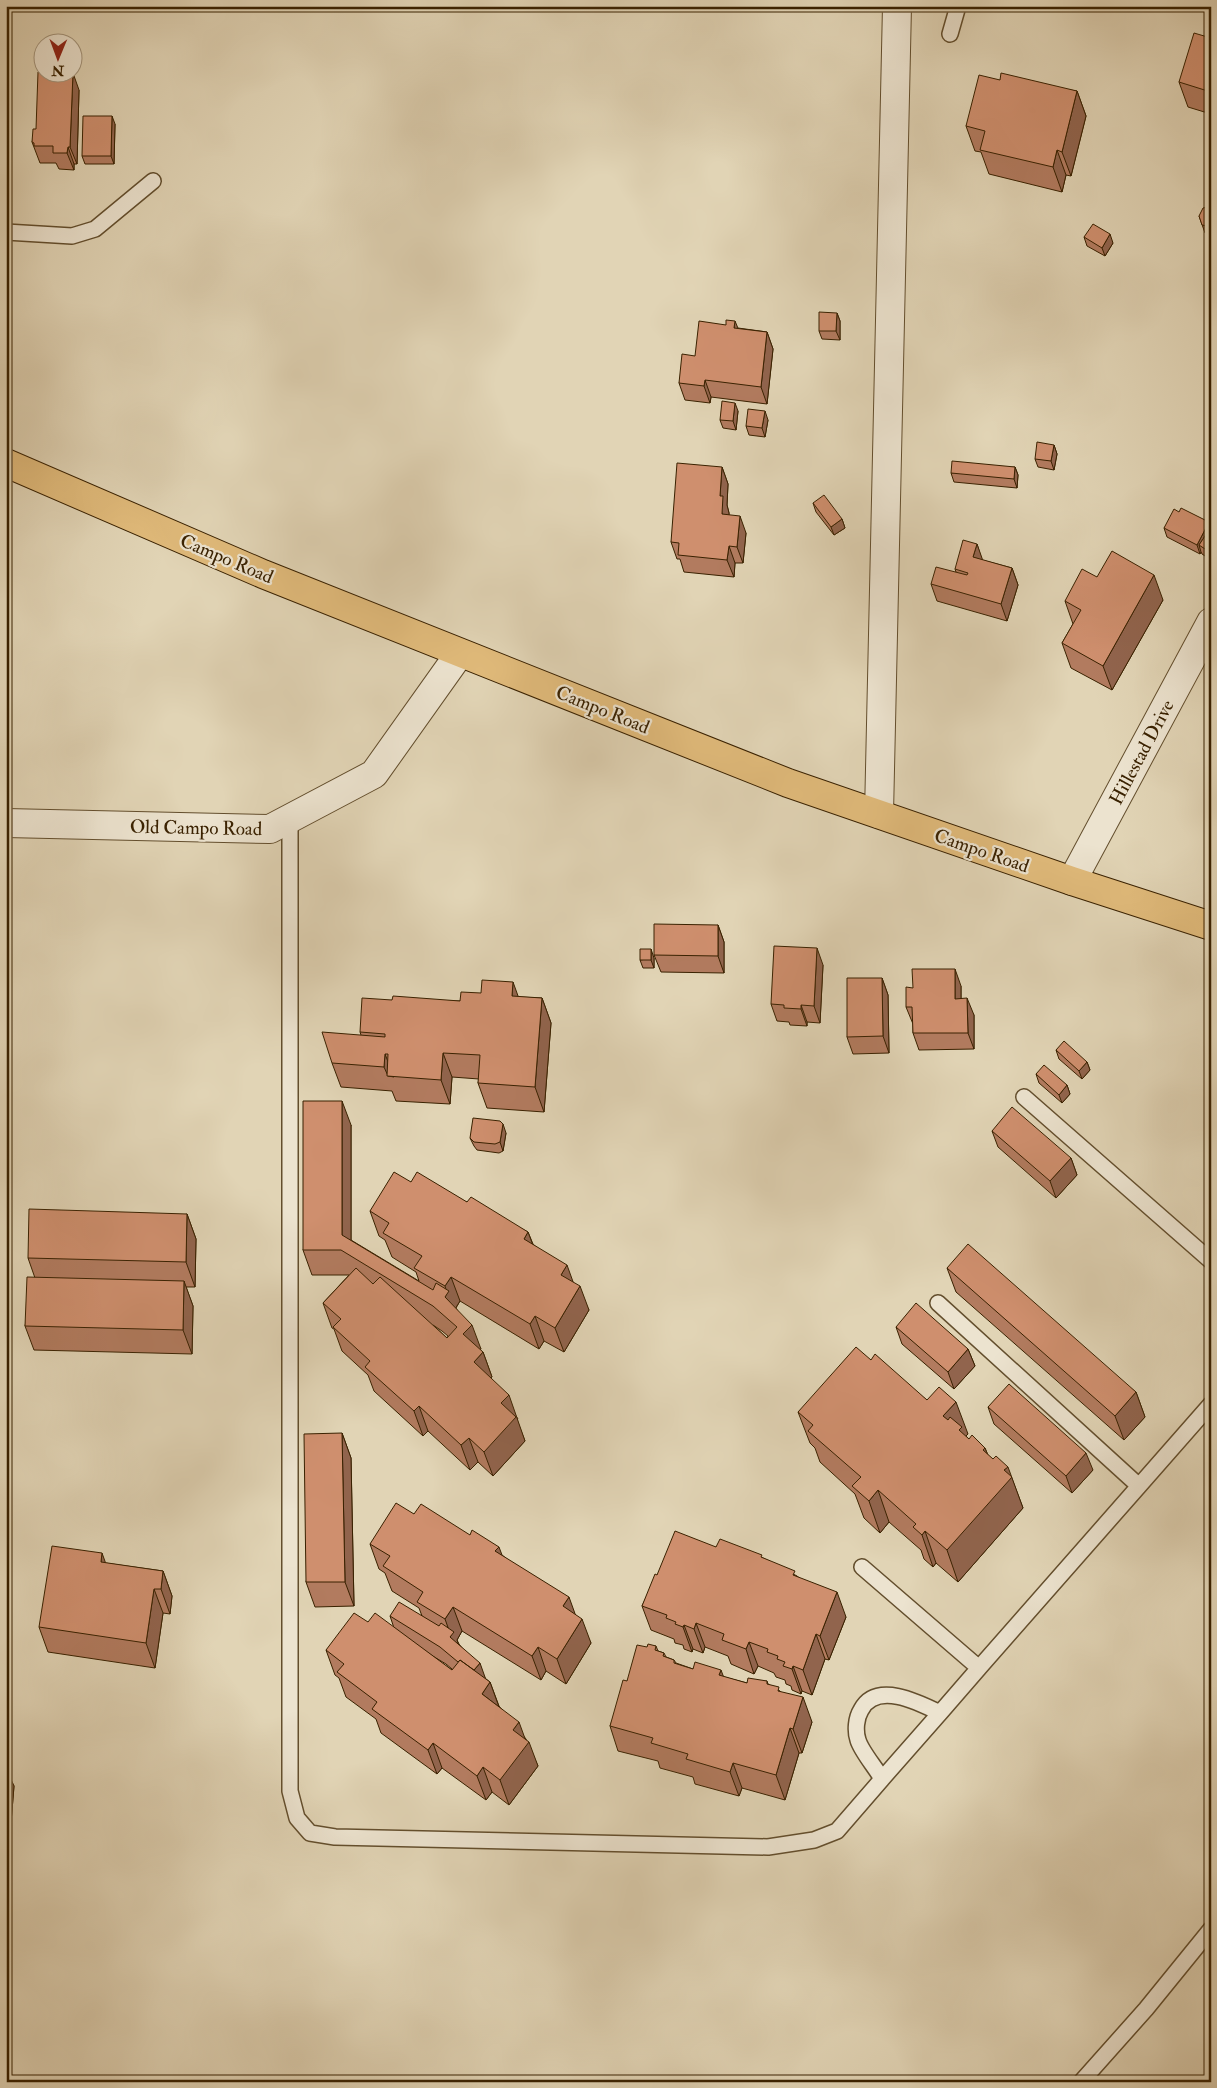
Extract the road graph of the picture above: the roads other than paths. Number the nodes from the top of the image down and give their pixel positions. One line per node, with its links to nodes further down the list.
1 (898, 6): 9 (street)
2 (958, 6): 3 (lane)
3 (950, 34)
4 (153, 181): 5 (lane)
5 (6, 232)
6 (6, 463): 8 (highway, Campo Road)
7 (1211, 622): 12 (street, Hillestad Drive)
8 (460, 653): 9 (highway, Campo Road); 10 (street, Old Campo Road)
9 (879, 814): 12 (highway, Campo Road)
10 (290, 818): 11 (street, Old Campo Road); 22 (lane)
11 (6, 823)
12 (1072, 881): 13 (highway, Campo Road)
13 (1211, 926)
14 (1024, 1096): 15 (lane)
15 (1211, 1261)
16 (938, 1304): 18 (lane)
17 (1211, 1404): 18 (lane)
18 (1139, 1486): 20 (lane)
19 (862, 1567): 20 (lane)
20 (978, 1668): 21 (lane)
21 (940, 1713): 22 (lane); 22 (lane)
22 (882, 1779)
23 (1211, 1929): 24 (lane)
24 (1081, 2082)

